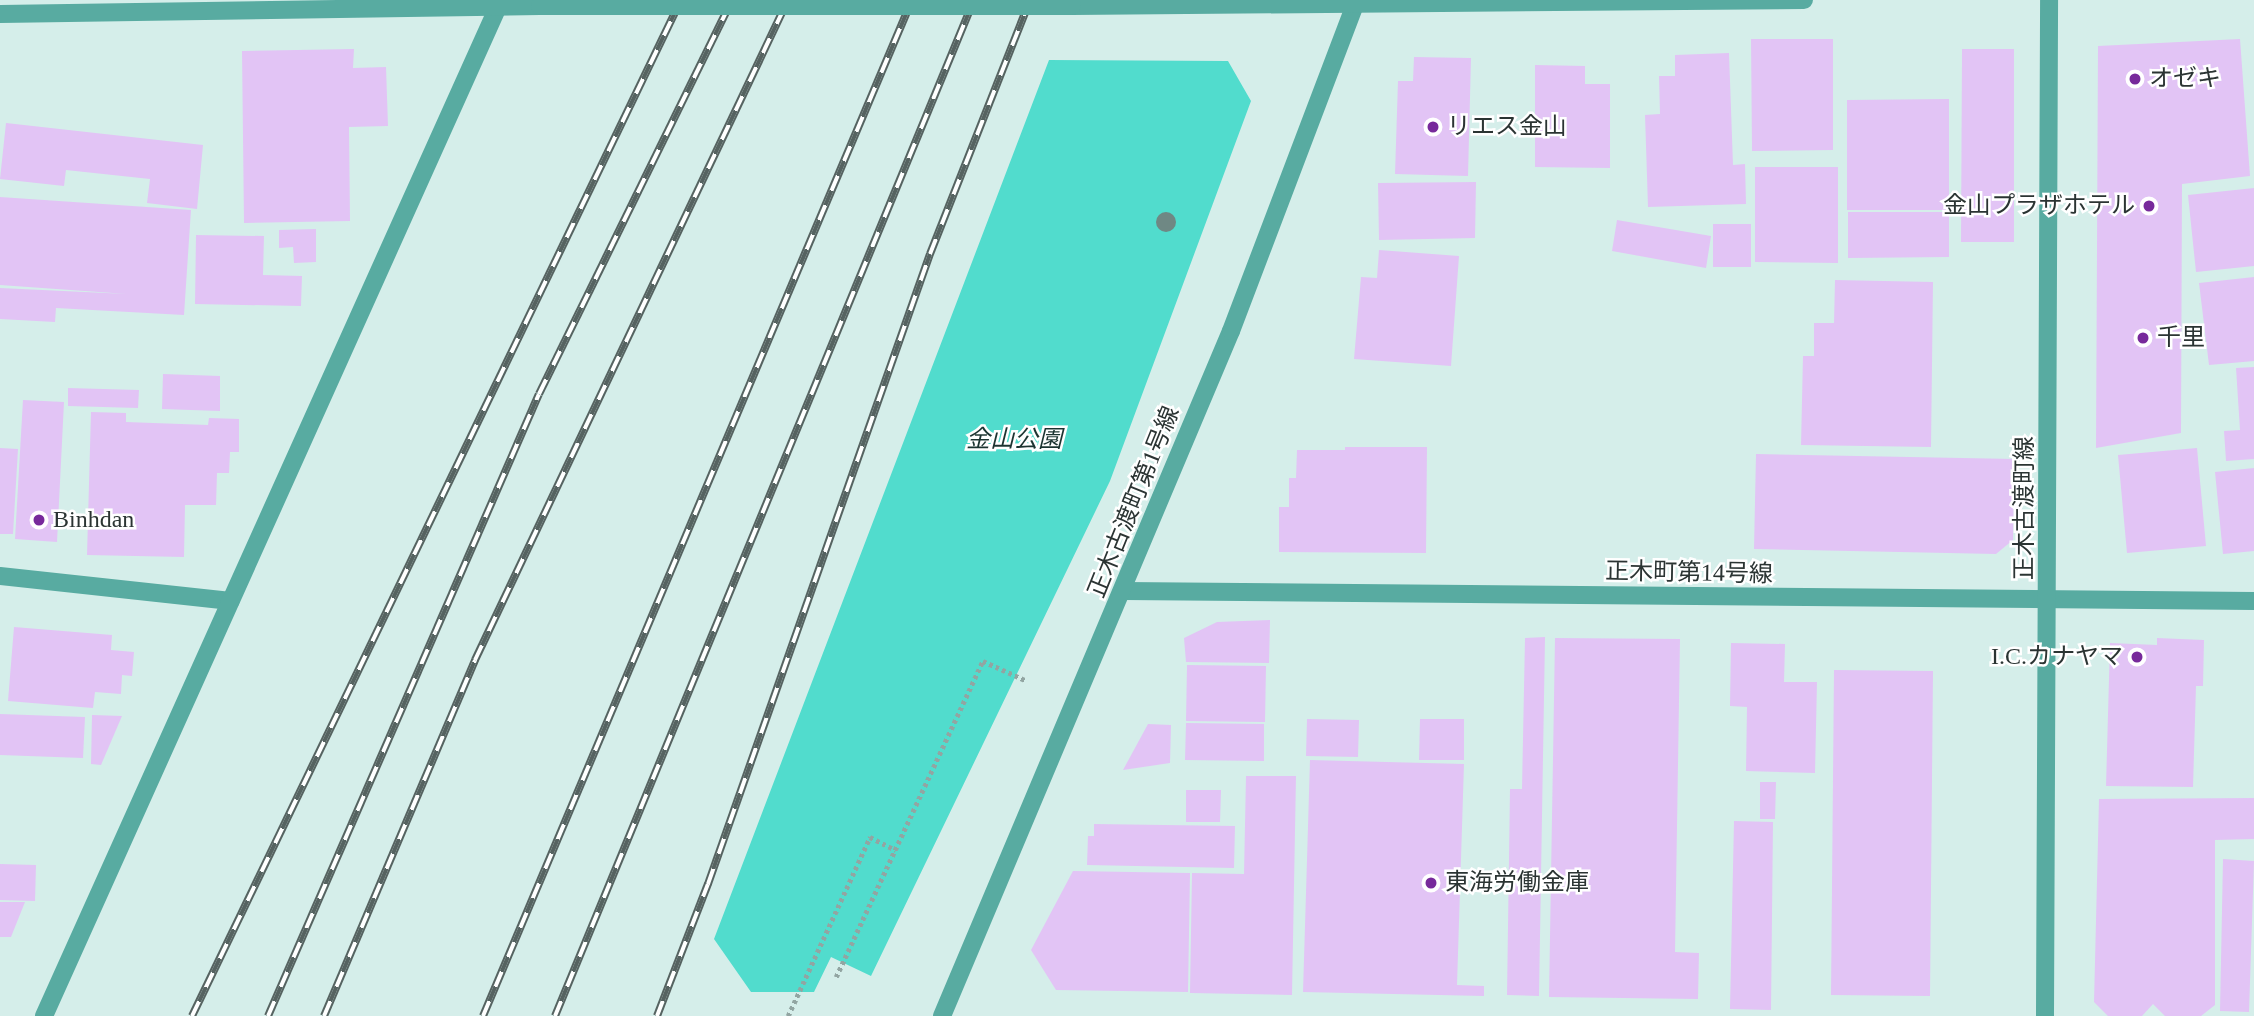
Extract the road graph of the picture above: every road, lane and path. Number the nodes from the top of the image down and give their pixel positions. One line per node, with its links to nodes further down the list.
1 (1804, 0): 4 (street)
2 (2049, 0): 9 (street, 正木古渡町線)
3 (499, 2): 4 (street, bridge); 5 (street); 8 (street)
4 (1356, 3): 7 (street, 正木古渡町第1号線)
5 (0, 14)
6 (0, 576): 8 (street)
7 (1124, 591): 9 (street, 正木町第14号線); 16 (street, 正木古渡町第1号線)
8 (231, 600): 14 (street)
9 (2049, 601): 10 (street, 正木町第14号線); 17 (street, 正木古渡町線)
10 (2254, 601)
11 (1025, 680): 12 (path)
12 (896, 850): 13 (path); 15 (path)
13 (836, 977)
14 (44, 1016)
15 (789, 1016)
16 (943, 1016)
17 (2045, 1016)

